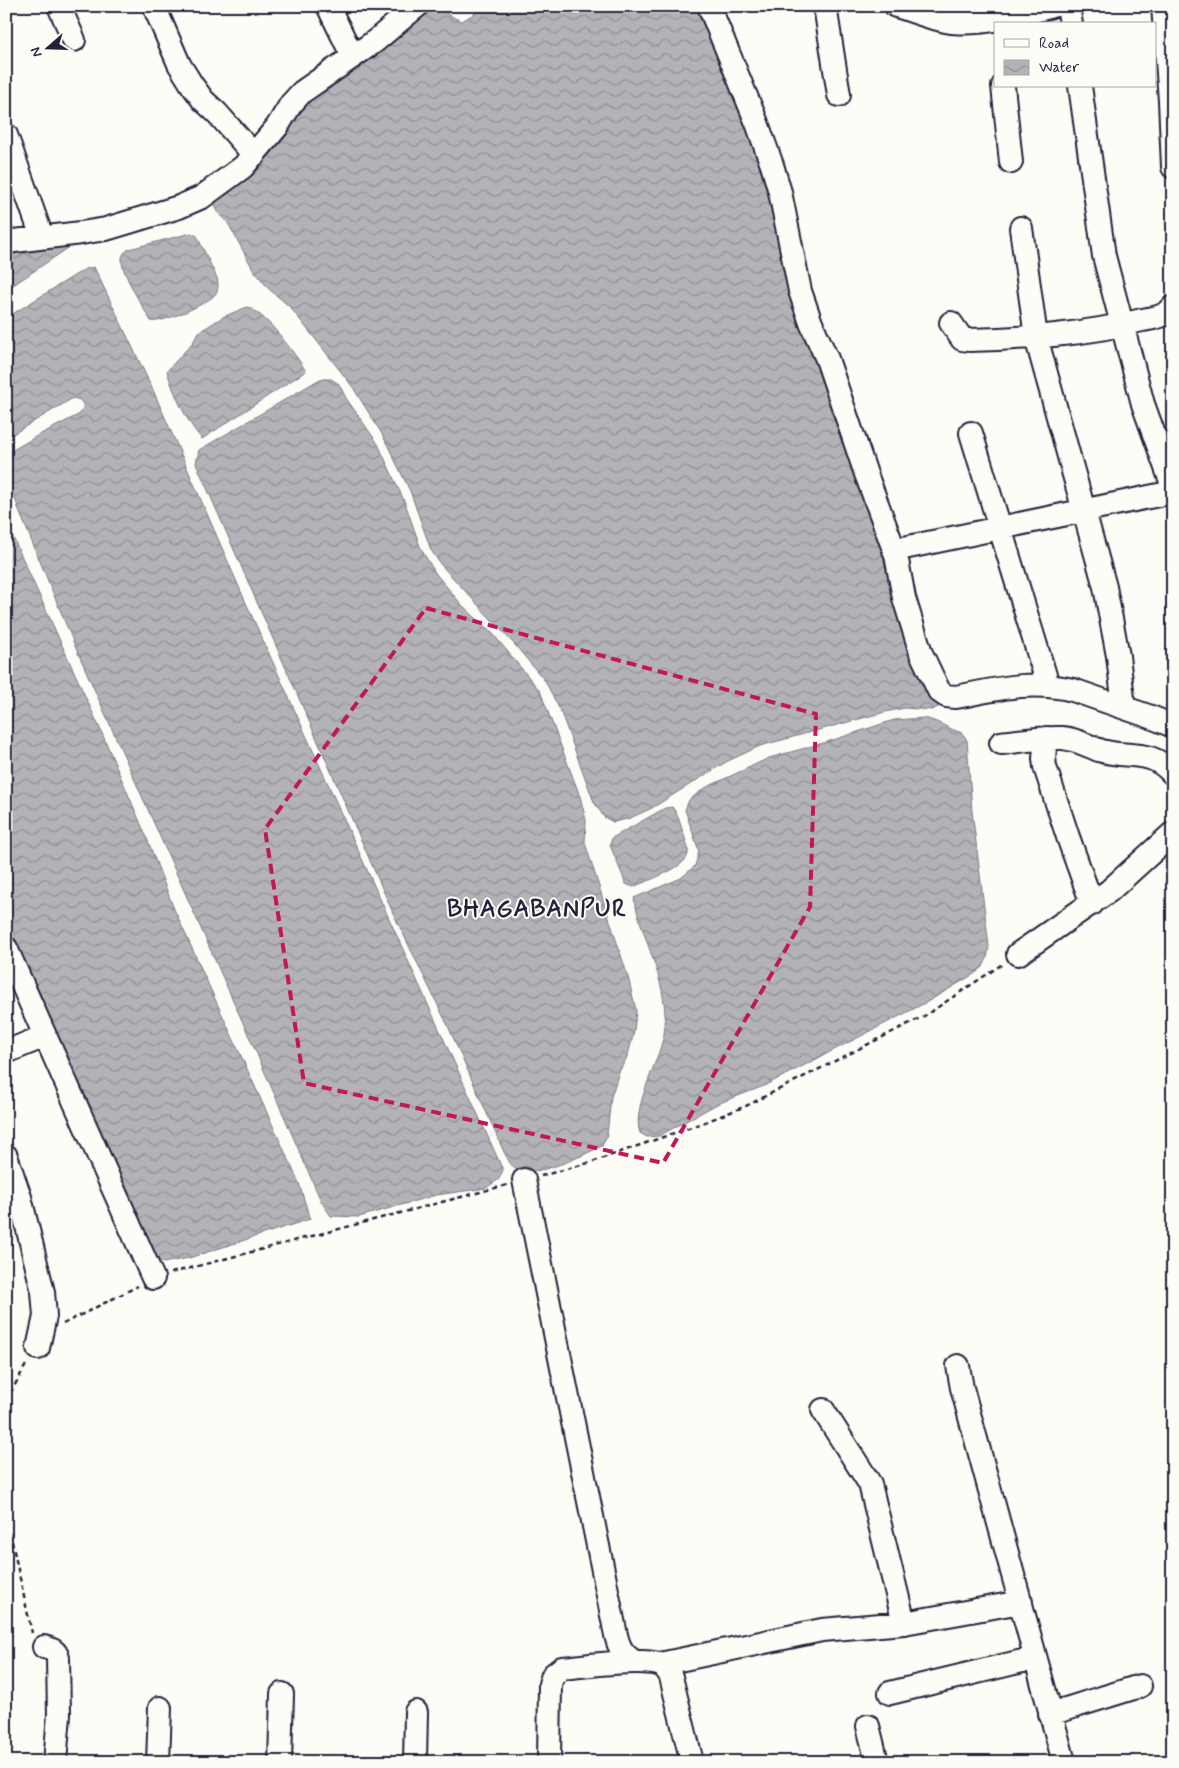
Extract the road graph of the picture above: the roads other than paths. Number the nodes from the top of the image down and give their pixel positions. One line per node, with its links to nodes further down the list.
1 (59, 6): 12 (street)
2 (154, 6): 18 (street)
3 (328, 6): 13 (street)
4 (417, 6): 13 (street)
5 (709, 6): 33 (street)
6 (825, 6): 16 (street)
7 (896, 6): 10 (street)
8 (1163, 6): 20 (street)
9 (1054, 7): 10 (street); 11 (street)
10 (996, 21)
11 (1069, 22)
12 (74, 40)
13 (352, 57): 18 (street)
14 (1003, 88): 19 (street)
15 (1080, 88): 26 (street)
16 (839, 95)
17 (6, 135): 22 (street)
18 (254, 155): 22 (street)
19 (1011, 162)
20 (1173, 167)
21 (1021, 228): 27 (street)
22 (42, 237): 23 (street)
23 (6, 242)
24 (1173, 307): 26 (street)
25 (951, 323): 27 (street)
26 (1122, 326): 27 (street); 29 (street)
27 (1036, 337): 31 (street)
28 (971, 434): 32 (street)
29 (1173, 486)
30 (1173, 492): 31 (street)
31 (1083, 510): 32 (street); 35 (street)
32 (1000, 528): 33 (street); 34 (street)
33 (894, 550): 34 (street)
34 (1048, 685): 35 (street)
35 (1124, 707): 36 (street)
36 (1173, 726)
37 (1046, 738): 38 (street); 39 (street); 41 (street)
38 (1001, 743)
39 (1173, 774)
40 (1173, 832): 41 (street)
41 (1092, 904): 43 (street)
42 (6, 948): 44 (street)
43 (1018, 954)
44 (45, 1036): 45 (street); 48 (street)
45 (6, 1052)
46 (6, 1156): 49 (street)
47 (524, 1180): 56 (street)
48 (153, 1278)
49 (38, 1348)
50 (958, 1366): 52 (street)
51 (823, 1410): 53 (street)
52 (1021, 1602): 53 (street); 55 (street)
53 (904, 1623): 57 (street)
54 (48, 1648): 65 (street)
55 (1035, 1658): 59 (street); 63 (street)
56 (636, 1662): 57 (street); 69 (street)
57 (660, 1664): 70 (street)
58 (1140, 1686): 63 (street)
59 (890, 1693)
60 (282, 1694): 67 (street)
61 (160, 1708): 66 (street)
62 (416, 1712): 68 (street)
63 (1050, 1714): 72 (street)
64 (868, 1726): 71 (street)
65 (55, 1762)
66 (158, 1762)
67 (280, 1762)
68 (416, 1762)
69 (549, 1762)
70 (692, 1762)
71 (877, 1762)
72 (1064, 1762)

